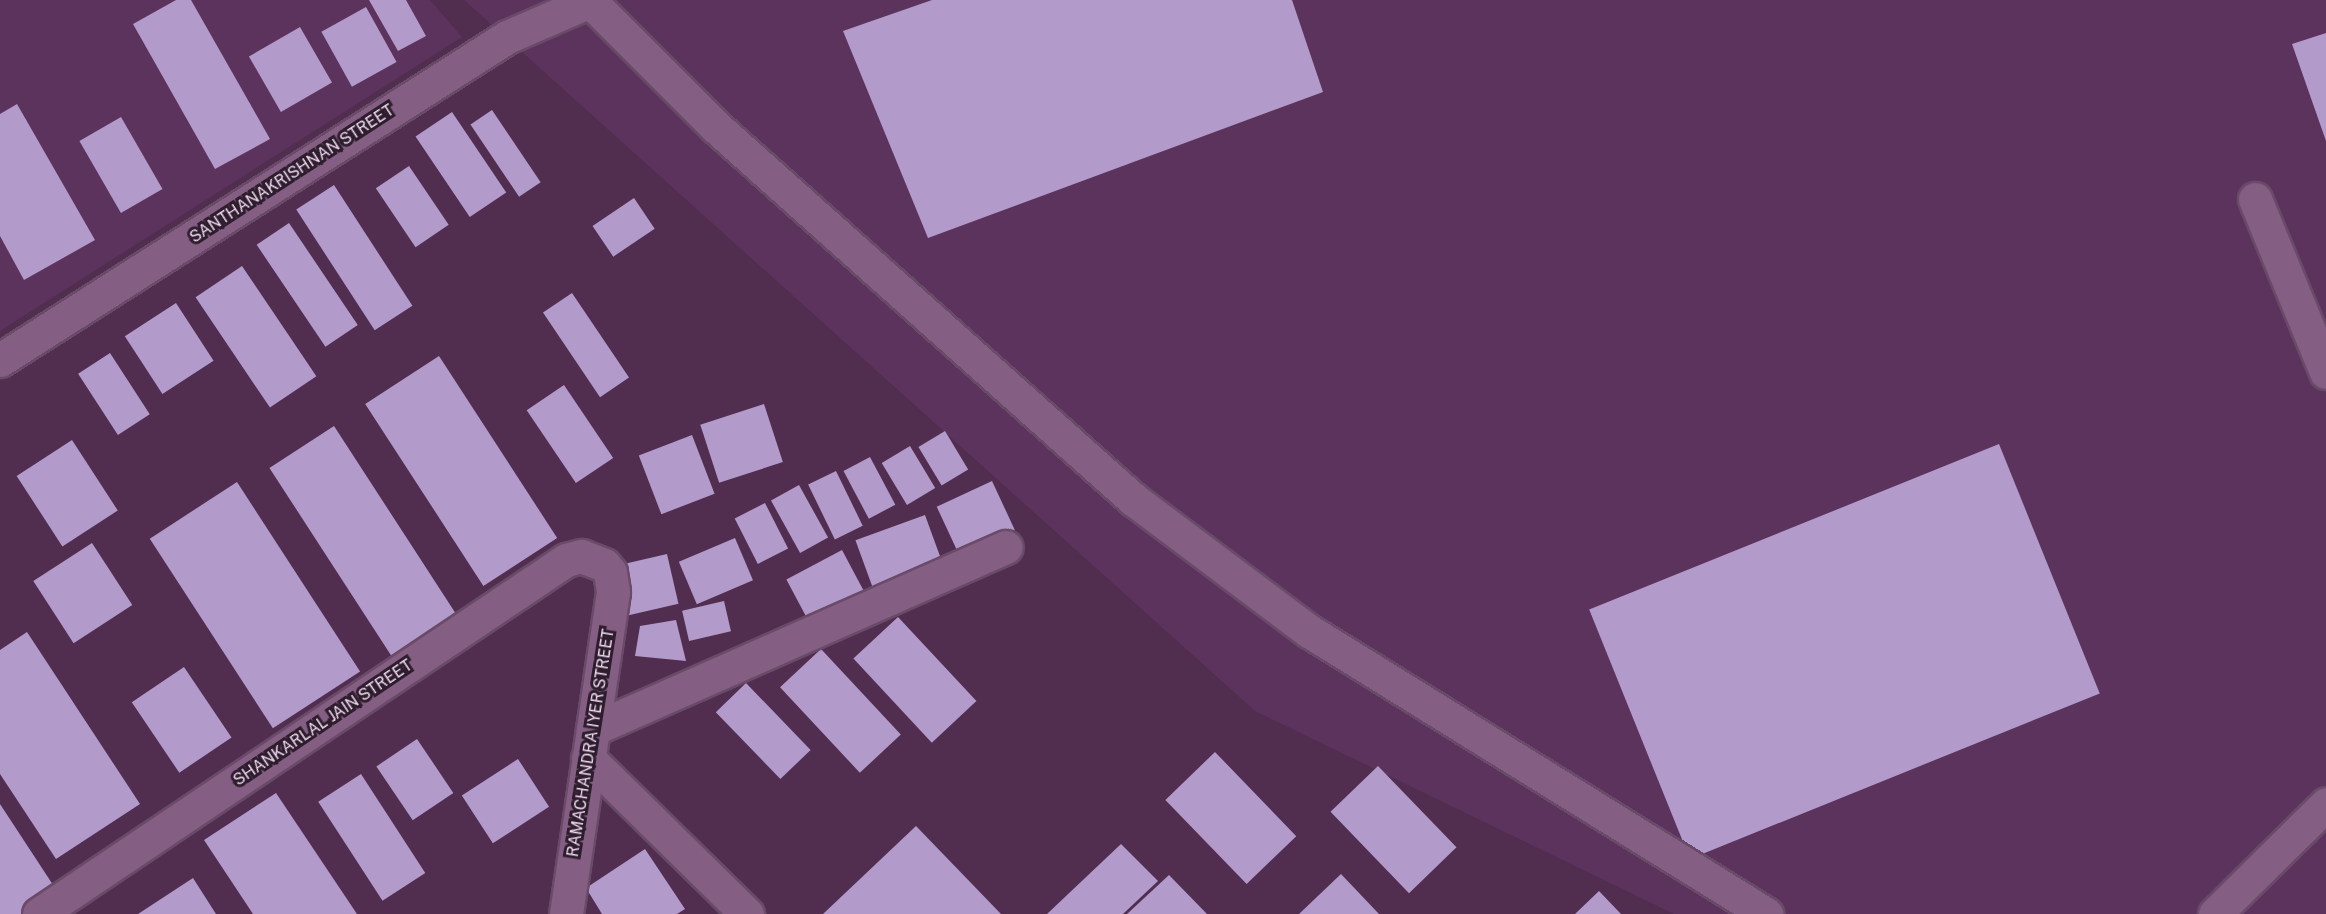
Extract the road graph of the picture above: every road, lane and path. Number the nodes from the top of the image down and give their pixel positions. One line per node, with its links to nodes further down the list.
1 (591, 0): 3 (street, SANTHANAKRISHNAN STREET); 12 (street)
2 (2255, 199): 4 (street)
3 (0, 360)
4 (2326, 372)
5 (1006, 547): 7 (street)
6 (610, 572): 7 (street, RAMACHANDRA IYER STREET); 9 (street, SHANKARLAL JAIN STREET)
7 (591, 743): 10 (street, RAMACHANDRA IYER STREET); 11 (street)
8 (2326, 804): 13 (street)
9 (39, 914)
10 (566, 914)
11 (747, 914)
12 (1766, 914)
13 (2215, 914)

